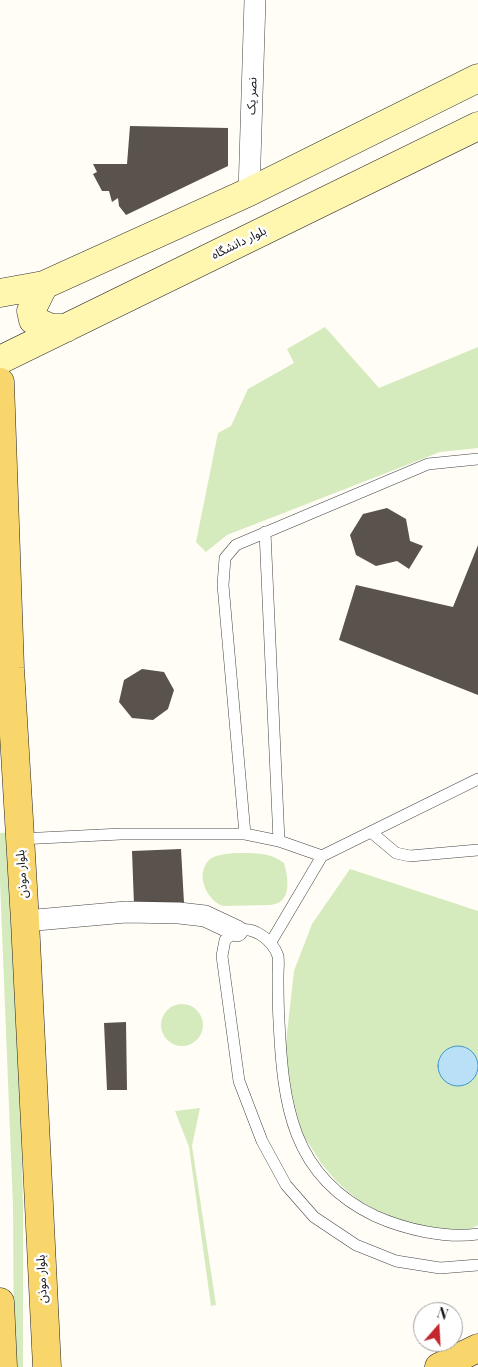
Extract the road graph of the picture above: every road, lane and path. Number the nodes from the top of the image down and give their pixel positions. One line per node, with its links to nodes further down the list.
1 (255, 0): 4 (street, نصر یک)
2 (478, 78): 4 (street)
3 (478, 126): 7 (street, بلوار دانشگاه)
4 (249, 192): 5 (street)
5 (44, 285): 6 (street); 7 (street)
6 (0, 293)
7 (66, 328): 8 (street, بلوار دانشگاه)
8 (0, 360)
9 (0, 382): 15 (main road, بلوار موذن)
10 (478, 459): 11 (lane)
11 (265, 532): 14 (lane); 16 (lane)
12 (478, 779): 13 (lane)
13 (371, 832): 17 (lane); 18 (lane)
14 (245, 834): 15 (lane); 16 (lane)
15 (20, 839): 19 (main road, بلوار موذن)
16 (279, 841): 18 (lane)
17 (478, 850)
18 (322, 856): 21 (lane)
19 (25, 922): 20 (street); 27 (main road, بلوار موذن)
20 (237, 931): 21 (lane); 23 (lane)
21 (271, 942): 22 (lane)
22 (478, 1234)
23 (478, 1265)
24 (0, 1302): 26 (main road)
25 (478, 1348): 28 (main road)
26 (3, 1367)
27 (46, 1367)
28 (439, 1367)

